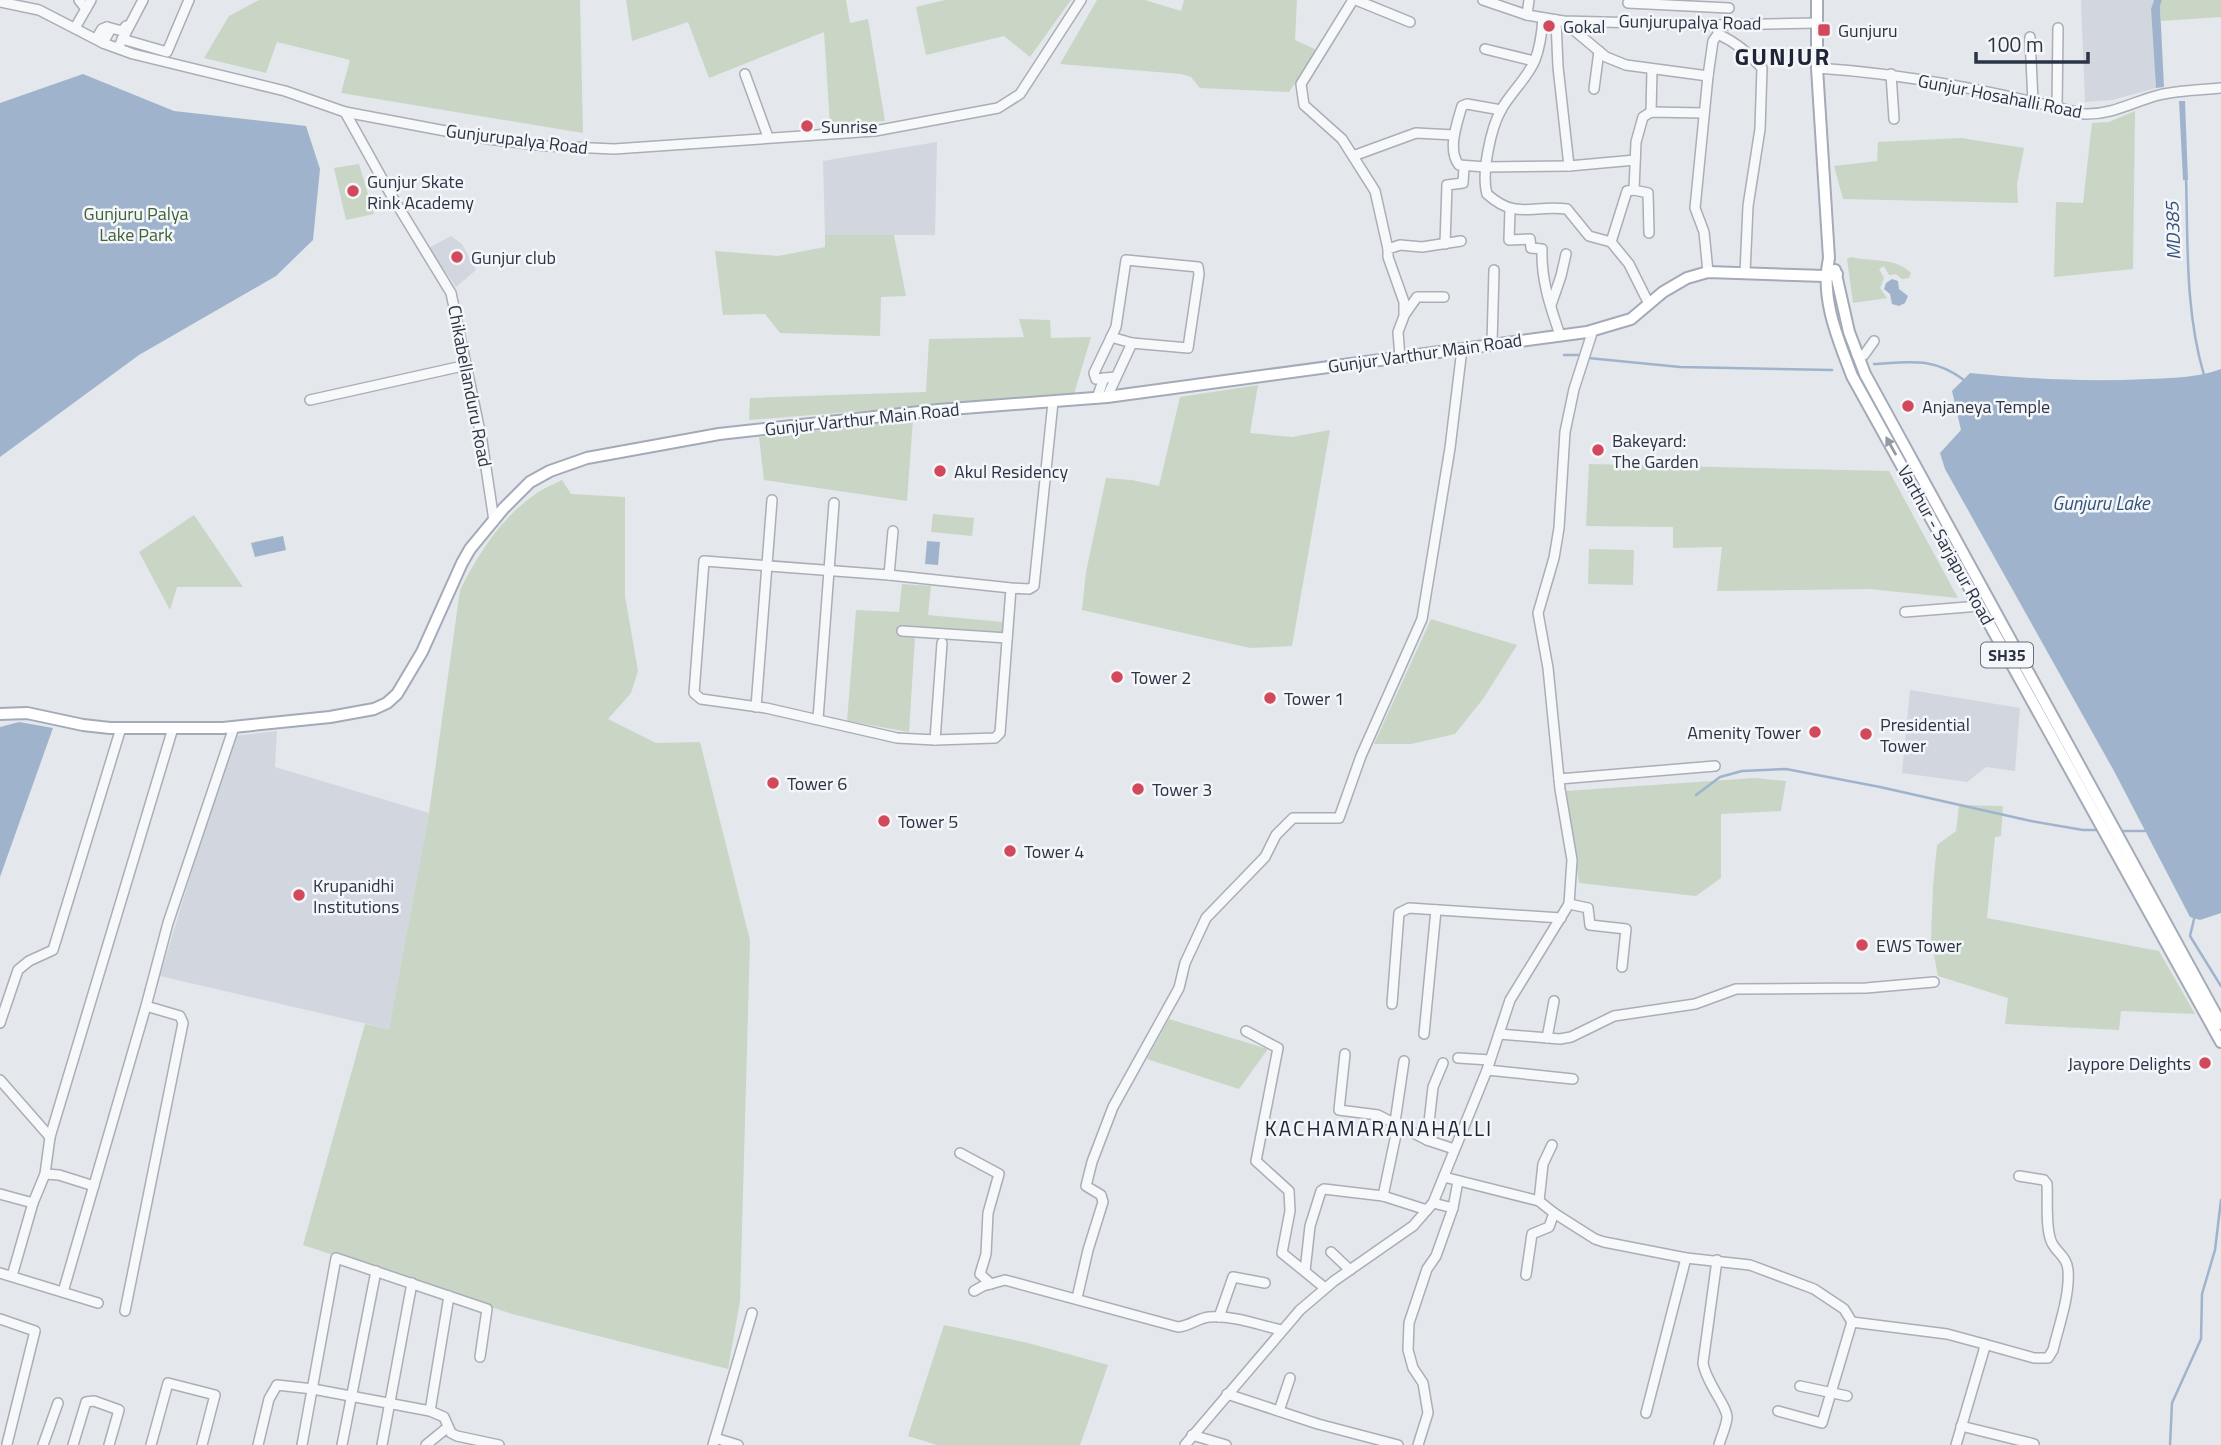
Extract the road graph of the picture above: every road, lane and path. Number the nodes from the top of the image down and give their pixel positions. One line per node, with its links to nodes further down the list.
1 (79, 0): 11 (street)
2 (142, 0): 26 (street); 27 (street)
3 (189, 0): 26 (street)
4 (1081, 0): 47 (street, Gunjurupalya Road)
5 (1354, 0): 17 (street); 48 (street)
6 (1483, 0): 13 (street, Gunjurupalya Road)
7 (1529, 0): 13 (street)
8 (1817, 0): 18 (main road, Varthur - Sarjapur Road / SH35)
9 (1628, 1): 12 (street); 16 (street)
10 (0, 2): 21 (street, Gunjurupalya Road)
11 (88, 4): 21 (street)
12 (1730, 4): 19 (street)
13 (1527, 15): 14 (street, Gunjurupalya Road)
14 (1543, 18): 15 (street, Gunjurupalya Road); 23 (street)
15 (1559, 20): 16 (street, Gunjurupalya Road); 25 (street); 30 (street)
16 (1628, 21): 22 (street, Gunjurupalya Road)
17 (1410, 22)
18 (1816, 23): 19 (street, Gunjurupalya Road); 32 (main road, Varthur - Sarjapur Road / SH35)
19 (1729, 24): 22 (street, Gunjurupalya Road)
20 (2057, 27): 40 (street)
21 (75, 28): 27 (street, Gunjurupalya Road)
22 (1718, 29): 36 (street); 63 (street)
23 (1541, 37): 25 (street); 31 (street)
24 (2030, 37): 39 (street)
25 (1555, 38): 50 (street)
26 (122, 39): 28 (street)
27 (100, 41): 28 (street, Gunjurupalya Road)
28 (117, 49): 42 (street, Gunjurupalya Road)
29 (1485, 49): 31 (street)
30 (1600, 51): 33 (street); 38 (street)
31 (1534, 61): 41 (street)
32 (1817, 68): 35 (street, Gunjur Hosahalli Road); 64 (main road, Varthur - Sarjapur Road / SH35)
33 (1652, 70): 36 (street); 43 (street)
34 (745, 74): 47 (street)
35 (1891, 74): 39 (street, Gunjur Hosahalli Road); 45 (street)
36 (1708, 76): 44 (street)
37 (2221, 88): 40 (street, Gunjur Hosahalli Road)
38 (1594, 89)
39 (2034, 102): 40 (street, Gunjur Hosahalli Road)
40 (2057, 107)
41 (1501, 110): 46 (street); 52 (street)
42 (345, 112): 47 (street, Gunjurupalya Road); 78 (street, Chikabellanduru Road)
43 (1650, 112): 44 (street); 49 (street)
44 (1703, 113): 62 (street)
45 (1894, 119)
46 (1454, 135): 48 (street); 51 (street)
47 (768, 137)
48 (1353, 156): 59 (street)
49 (1635, 160): 50 (street); 53 (street)
50 (1569, 166): 52 (street)
51 (1464, 167): 52 (street); 58 (street)
52 (1486, 167): 54 (street)
53 (1634, 190): 55 (street); 57 (street)
54 (1510, 210): 57 (street); 67 (street)
55 (1648, 233)
56 (1461, 242): 58 (street)
57 (1611, 242): 66 (street)
58 (1445, 244): 59 (street)
59 (1388, 249): 68 (street)
60 (1566, 254): 67 (street)
61 (1494, 270): 74 (street)
62 (1708, 272): 63 (main road, Gunjur Varthur Main Road); 66 (main road, Gunjur Varthur Main Road)
63 (1745, 273): 64 (main road, Gunjur Varthur Main Road)
64 (1831, 275): 76 (main road, Varthur - Sarjapur Road / SH35); 92 (main road, Varthur - Sarjapur Road / SH35, one-way to 64)
65 (1444, 296): 68 (street)
66 (1648, 304): 69 (main road, Gunjur Varthur Main Road)
67 (1551, 305): 70 (street)
68 (1404, 316): 77 (street)
69 (1593, 330): 70 (main road, Gunjur Varthur Main Road); 105 (street)
70 (1560, 335): 74 (main road, Gunjur Varthur Main Road)
71 (1111, 337): 73 (street); 73 (street); 80 (street)
72 (1874, 341): 76 (street)
73 (1132, 343): 79 (street)
74 (1492, 344): 75 (main road, Gunjur Varthur Main Road)
75 (1462, 349): 77 (main road, Gunjur Varthur Main Road); 162 (street)
76 (1857, 355): 115 (main road, Varthur - Sarjapur Road / SH35)
77 (1400, 357): 81 (main road, Gunjur Varthur Main Road)
78 (467, 365): 82 (street); 86 (street, Chikabellanduru Road)
79 (1115, 377): 80 (street); 81 (street)
80 (1104, 378): 81 (street)
81 (1102, 397): 83 (main road, Gunjur Varthur Main Road)
82 (310, 400)
83 (1053, 402): 86 (main road, Gunjur Varthur Main Road); 91 (street)
84 (772, 500): 88 (street)
85 (834, 503): 89 (street)
86 (494, 520): 101 (main road, Gunjur Varthur Main Road)
87 (893, 531): 90 (street)
88 (766, 567): 89 (street); 97 (street); 97 (street)
89 (828, 572): 90 (street); 99 (street)
90 (889, 575): 91 (street)
91 (1011, 588): 95 (street)
92 (1980, 606): 93 (street); 120 (main road, Varthur - Sarjapur Road / SH35)
93 (1905, 612)
94 (902, 631): 95 (street)
95 (1007, 638): 103 (street)
96 (942, 643): 103 (street)
97 (756, 707): 99 (street)
98 (0, 714): 100 (main road, Gunjur Varthur Main Road)
99 (818, 719): 103 (street)
100 (121, 727): 102 (main road, Gunjur Varthur Main Road); 114 (street)
101 (234, 727): 102 (main road, Gunjur Varthur Main Road); 113 (street)
102 (173, 728): 129 (street)
103 (935, 740)
104 (1715, 766): 105 (street)
105 (1559, 779): 106 (street)
106 (1569, 904): 108 (street); 109 (street)
107 (1436, 910): 108 (street); 112 (street); 117 (street)
108 (1562, 918): 118 (street)
109 (1622, 967)
110 (1934, 982): 119 (street)
111 (1554, 1001): 119 (street)
112 (1392, 1004)
113 (146, 1006): 138 (street); 164 (street)
114 (0, 1023)
115 (2221, 1024)
116 (1246, 1031): 151 (street)
117 (1424, 1034)
118 (1499, 1034): 119 (street); 125 (street)
119 (1547, 1038)
120 (2221, 1042)
121 (1345, 1054): 128 (street)
122 (1458, 1058): 125 (street)
123 (1404, 1061): 128 (street)
124 (1443, 1063): 130 (street)
125 (1488, 1065): 126 (street); 132 (street)
126 (1573, 1079)
127 (0, 1080): 129 (street)
128 (1397, 1124): 130 (street); 140 (street)
129 (50, 1137): 134 (street)
130 (1427, 1140): 132 (street)
131 (1552, 1145): 141 (street)
132 (1454, 1149): 136 (street)
133 (960, 1153): 157 (street)
134 (44, 1174): 138 (street); 142 (street)
135 (2019, 1175): 170 (street)
136 (1444, 1177): 137 (street); 143 (street)
137 (1458, 1181): 141 (street); 144 (street)
138 (93, 1186): 160 (street)
139 (0, 1194): 142 (street)
140 (1384, 1196): 143 (street); 151 (street)
141 (1539, 1201): 145 (street)
142 (33, 1203): 154 (street)
143 (1430, 1206): 144 (street); 149 (street)
144 (1453, 1208): 206 (street)
145 (1554, 1213): 147 (street); 153 (street)
146 (1331, 1252): 149 (street)
147 (1686, 1258): 148 (street); 184 (street)
148 (1717, 1260): 168 (street); 207 (street)
149 (1350, 1270): 158 (street)
150 (376, 1271): 155 (street); 174 (street); 177 (street)
151 (1305, 1271): 158 (street)
152 (0, 1273): 154 (street)
153 (1526, 1275)
154 (12, 1276): 160 (street)
155 (411, 1283): 161 (street); 180 (street)
156 (1265, 1283): 166 (street)
157 (991, 1284): 159 (street); 162 (street)
158 (1325, 1288): 169 (street)
159 (974, 1291)
160 (64, 1292): 163 (street)
161 (449, 1296): 171 (street); 181 (street)
162 (1077, 1298): 166 (street)
163 (98, 1303)
164 (125, 1311)
165 (752, 1313): 188 (street)
166 (1219, 1317): 169 (street)
167 (0, 1319): 189 (street)
168 (1852, 1322): 170 (street); 175 (street)
169 (1281, 1331): 176 (street)
170 (1984, 1344): 185 (street)
171 (480, 1357)
172 (1290, 1378): 182 (street)
173 (1800, 1386): 175 (street)
174 (313, 1389): 177 (street); 196 (street); 197 (street)
175 (1832, 1393): 178 (street); 183 (street)
176 (1227, 1394): 182 (street); 187 (street)
177 (352, 1396): 180 (street); 198 (street)
178 (1847, 1396)
179 (58, 1403): 191 (street)
180 (390, 1403): 181 (street); 199 (street)
181 (430, 1411): 186 (street)
182 (1279, 1411): 205 (street)
183 (1778, 1411)
184 (1646, 1413)
185 (1961, 1426): 190 (street); 208 (street)
186 (448, 1427): 200 (street); 201 (street)
187 (1192, 1435): 203 (street); 204 (street)
188 (714, 1441): 202 (street)
189 (6, 1444)
190 (2034, 1444)
191 (43, 1445)
192 (73, 1445): 193 (street)
193 (109, 1445)
194 (151, 1445): 195 (street)
195 (202, 1445)
196 (258, 1445)
197 (302, 1445)
198 (342, 1445)
199 (382, 1445)
200 (426, 1445)
201 (499, 1445)
202 (738, 1445)
203 (1185, 1445)
204 (1226, 1445)
205 (1398, 1445)
206 (1418, 1445)
207 (1719, 1445)
208 (1956, 1445)

